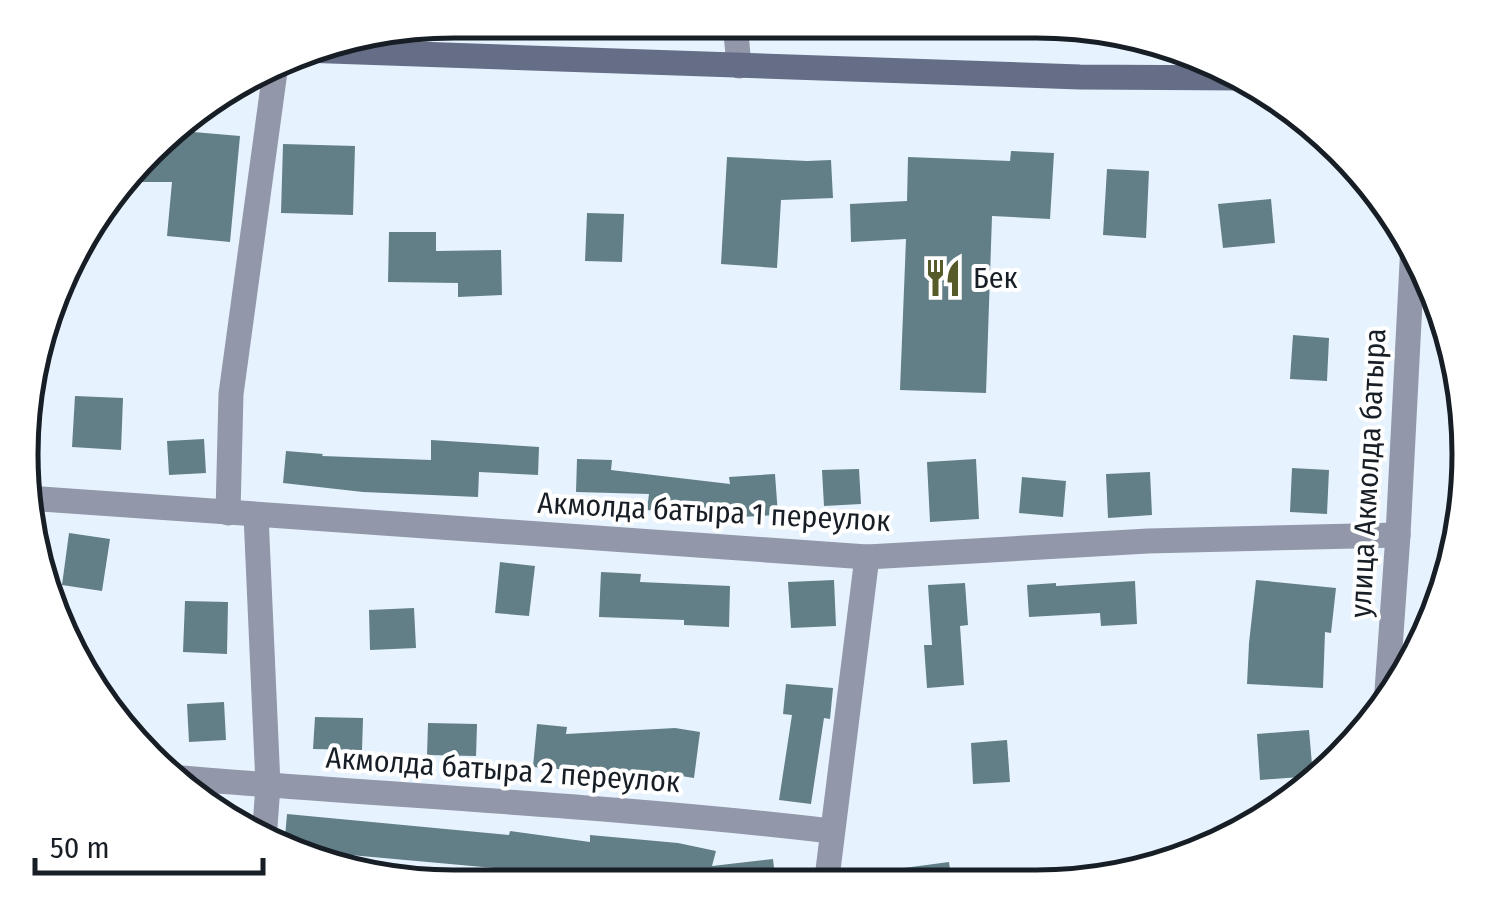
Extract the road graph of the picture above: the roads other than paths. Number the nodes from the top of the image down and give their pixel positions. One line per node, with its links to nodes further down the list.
1 (736, 38): 3 (street)
2 (347, 52): 3 (main road)
3 (738, 66): 5 (main road)
4 (274, 78): 8 (street)
5 (1214, 78)
6 (1411, 275): 10 (street, улица Акмолда батыра)
7 (40, 499): 8 (street, Акмолда батыра 1 переулок)
8 (228, 513): 9 (street, Акмолда батыра 1 переулок)
9 (256, 515): 11 (street, Акмолда батыра 1 переулок); 14 (street)
10 (1398, 535): 11 (street, Акмолда батыра 1 переулок); 12 (street, улица Акмолда батыра)
11 (867, 557): 16 (street)
12 (1388, 674)
13 (194, 779): 14 (street, Акмолда батыра 2 переулок)
14 (268, 786): 15 (street); 16 (street, Акмолда батыра 2 переулок)
15 (265, 825)
16 (831, 832): 17 (street)
17 (827, 870)

